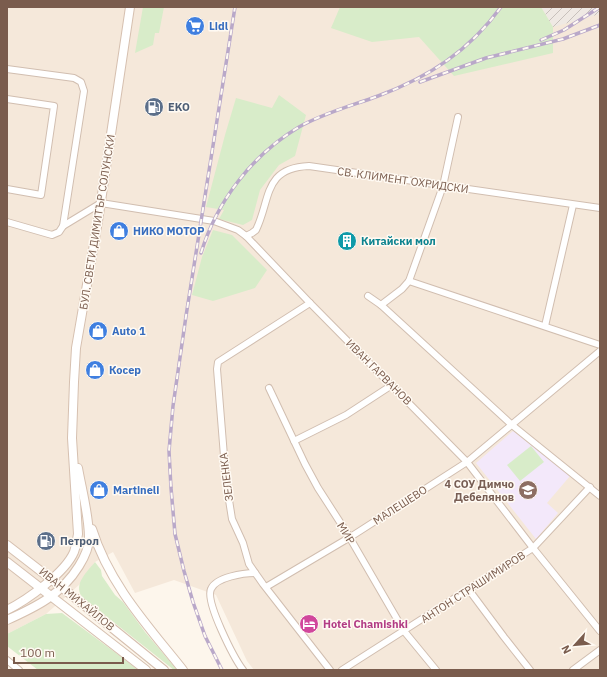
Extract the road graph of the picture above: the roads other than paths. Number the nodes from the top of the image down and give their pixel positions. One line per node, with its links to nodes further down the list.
1 (130, 7): 7 (main road, БУЛ. СВЕТИ ДИМИТЪР СОЛУНСКИ)
2 (7, 69): 11 (street)
3 (7, 99): 6 (street)
4 (458, 117): 5 (street)
5 (443, 186): 8 (street, СВ. КЛИМЕНТ ОХРИДСКИ); 12 (street, СВ. КЛИМЕНТ ОХРИДСКИ); 13 (street)
6 (7, 189)
7 (101, 203): 11 (street); 12 (street, ИВАН ГАРВАНОВ); 23 (main road, БУЛ. СВЕТИ ДИМИТЪР СОЛУНСКИ)
8 (573, 205): 9 (street, СВ. КЛИМЕНТ ОХРИДСКИ); 17 (street)
9 (600, 208)
10 (7, 222): 11 (street)
11 (63, 226)
12 (246, 236): 15 (street, ИВАН ГАРВАНОВ)
13 (409, 281): 16 (street); 17 (street)
14 (368, 296): 16 (street)
15 (310, 303): 20 (street, ИВАН ГАРВАНОВ); 33 (street, ЗЕЛЕНКА)
16 (381, 305): 22 (street)
17 (545, 326): 18 (street)
18 (600, 345)
19 (600, 351): 22 (street, МАЛЕШЕВО)
20 (392, 385): 24 (street); 25 (street, ИВАН ГАРВАНОВ)
21 (269, 388): 24 (street, МИР)
22 (512, 425): 25 (street, МАЛЕШЕВО); 26 (street)
23 (72, 438): 28 (main road, БУЛ. СВЕТИ ДИМИТЪР СОЛУНСКИ); 34 (main road, БУЛ. СВЕТИ ДИМИТЪР СОЛУНСКИ)
24 (294, 441): 29 (street, МИР)
25 (468, 462): 29 (street, МАЛЕШЕВО); 31 (street, ИВАН ГАРВАНОВ)
26 (590, 487): 27 (street); 31 (street, АНТОН СТРАШИМИРОВ)
27 (599, 494)
28 (86, 510): 36 (main road, БУЛ. СВЕТИ ДИМИТЪР СОЛУНСКИ); 49 (main road)
29 (349, 538): 37 (street, МАЛЕШЕВО); 42 (street, МИР)
30 (7, 545): 34 (main road, ИВАН МИХАЙЛОВ)
31 (533, 548): 38 (street, АНТОН СТРАШИМИРОВ); 43 (street, ИВАН ГАРВАНОВ)
32 (7, 562): 35 (main road, ИВАН МИХАЙЛОВ)
33 (256, 573): 37 (street, ЗЕЛЕНКА); 50 (street)
34 (51, 578): 35 (main road, БУЛ. СВЕТИ ДИМИТЪР СОЛУНСКИ); 36 (main road, ИВАН МИХАЙЛОВ)
35 (41, 588): 39 (main road, ИВАН МИХАЙЛОВ); 40 (main road, БУЛ. СВЕТИ ДИМИТЪР СОЛУНСКИ)
36 (63, 588): 39 (main road, БУЛ. СВЕТИ ДИМИТЪР СОЛУНСКИ); 48 (main road, ИВАН МИХАЙЛОВ)
37 (266, 588): 51 (street, ЗЕЛЕНКА)
38 (469, 590): 42 (street, АНТОН СТРАШИМИРОВ); 54 (street)
39 (52, 596): 41 (main road, БУЛ. СВЕТИ ДИМИТЪР СОЛУНСКИ); 47 (main road, ИВАН МИХАЙЛОВ)
40 (7, 610)
41 (7, 620)
42 (404, 630): 52 (street, АНТОН СТРАШИМИРОВ); 53 (street, МИР)
43 (600, 631)
44 (600, 650): 55 (street)
45 (7, 660): 46 (street)
46 (19, 670)
47 (146, 670)
48 (164, 670)
49 (183, 670)
50 (243, 670)
51 (330, 670)
52 (342, 670)
53 (436, 670)
54 (530, 670)
55 (573, 670)

